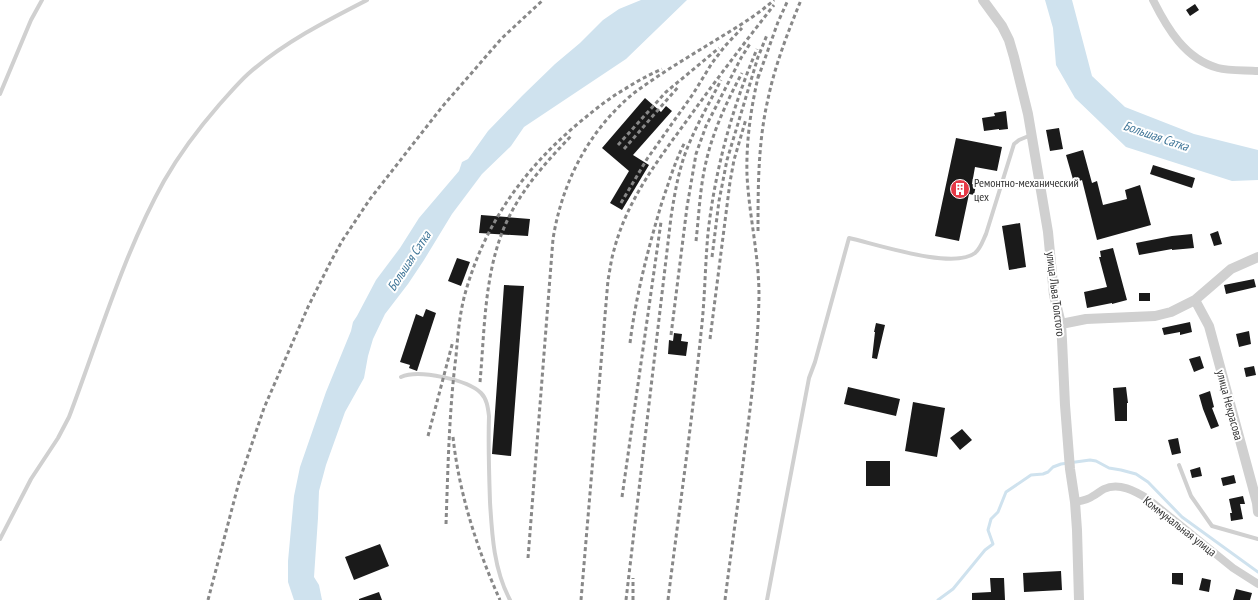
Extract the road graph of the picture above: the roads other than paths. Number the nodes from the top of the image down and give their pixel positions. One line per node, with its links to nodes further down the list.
1 (42, 0): 6 (lane)
2 (366, 0): 16 (lane)
3 (983, 0): 7 (street, улица Льва Толстого)
4 (1153, 0): 5 (street)
5 (1258, 71)
6 (0, 94)
7 (1032, 134): 10 (street, улица Льва Толстого); 19 (lane)
8 (1258, 257): 9 (street)
9 (1195, 300): 10 (street); 14 (street, улица Некрасова)
10 (1061, 324): 13 (street, улица Льва Толстого)
11 (401, 377): 18 (lane)
12 (1178, 465): 15 (lane)
13 (1075, 502): 17 (street, Коммунальная улица); 20 (street, улица Льва Толстого)
14 (1258, 512)
15 (1258, 539)
16 (0, 540)
17 (1258, 584)
18 (510, 600)
19 (767, 600)
20 (1079, 600)

